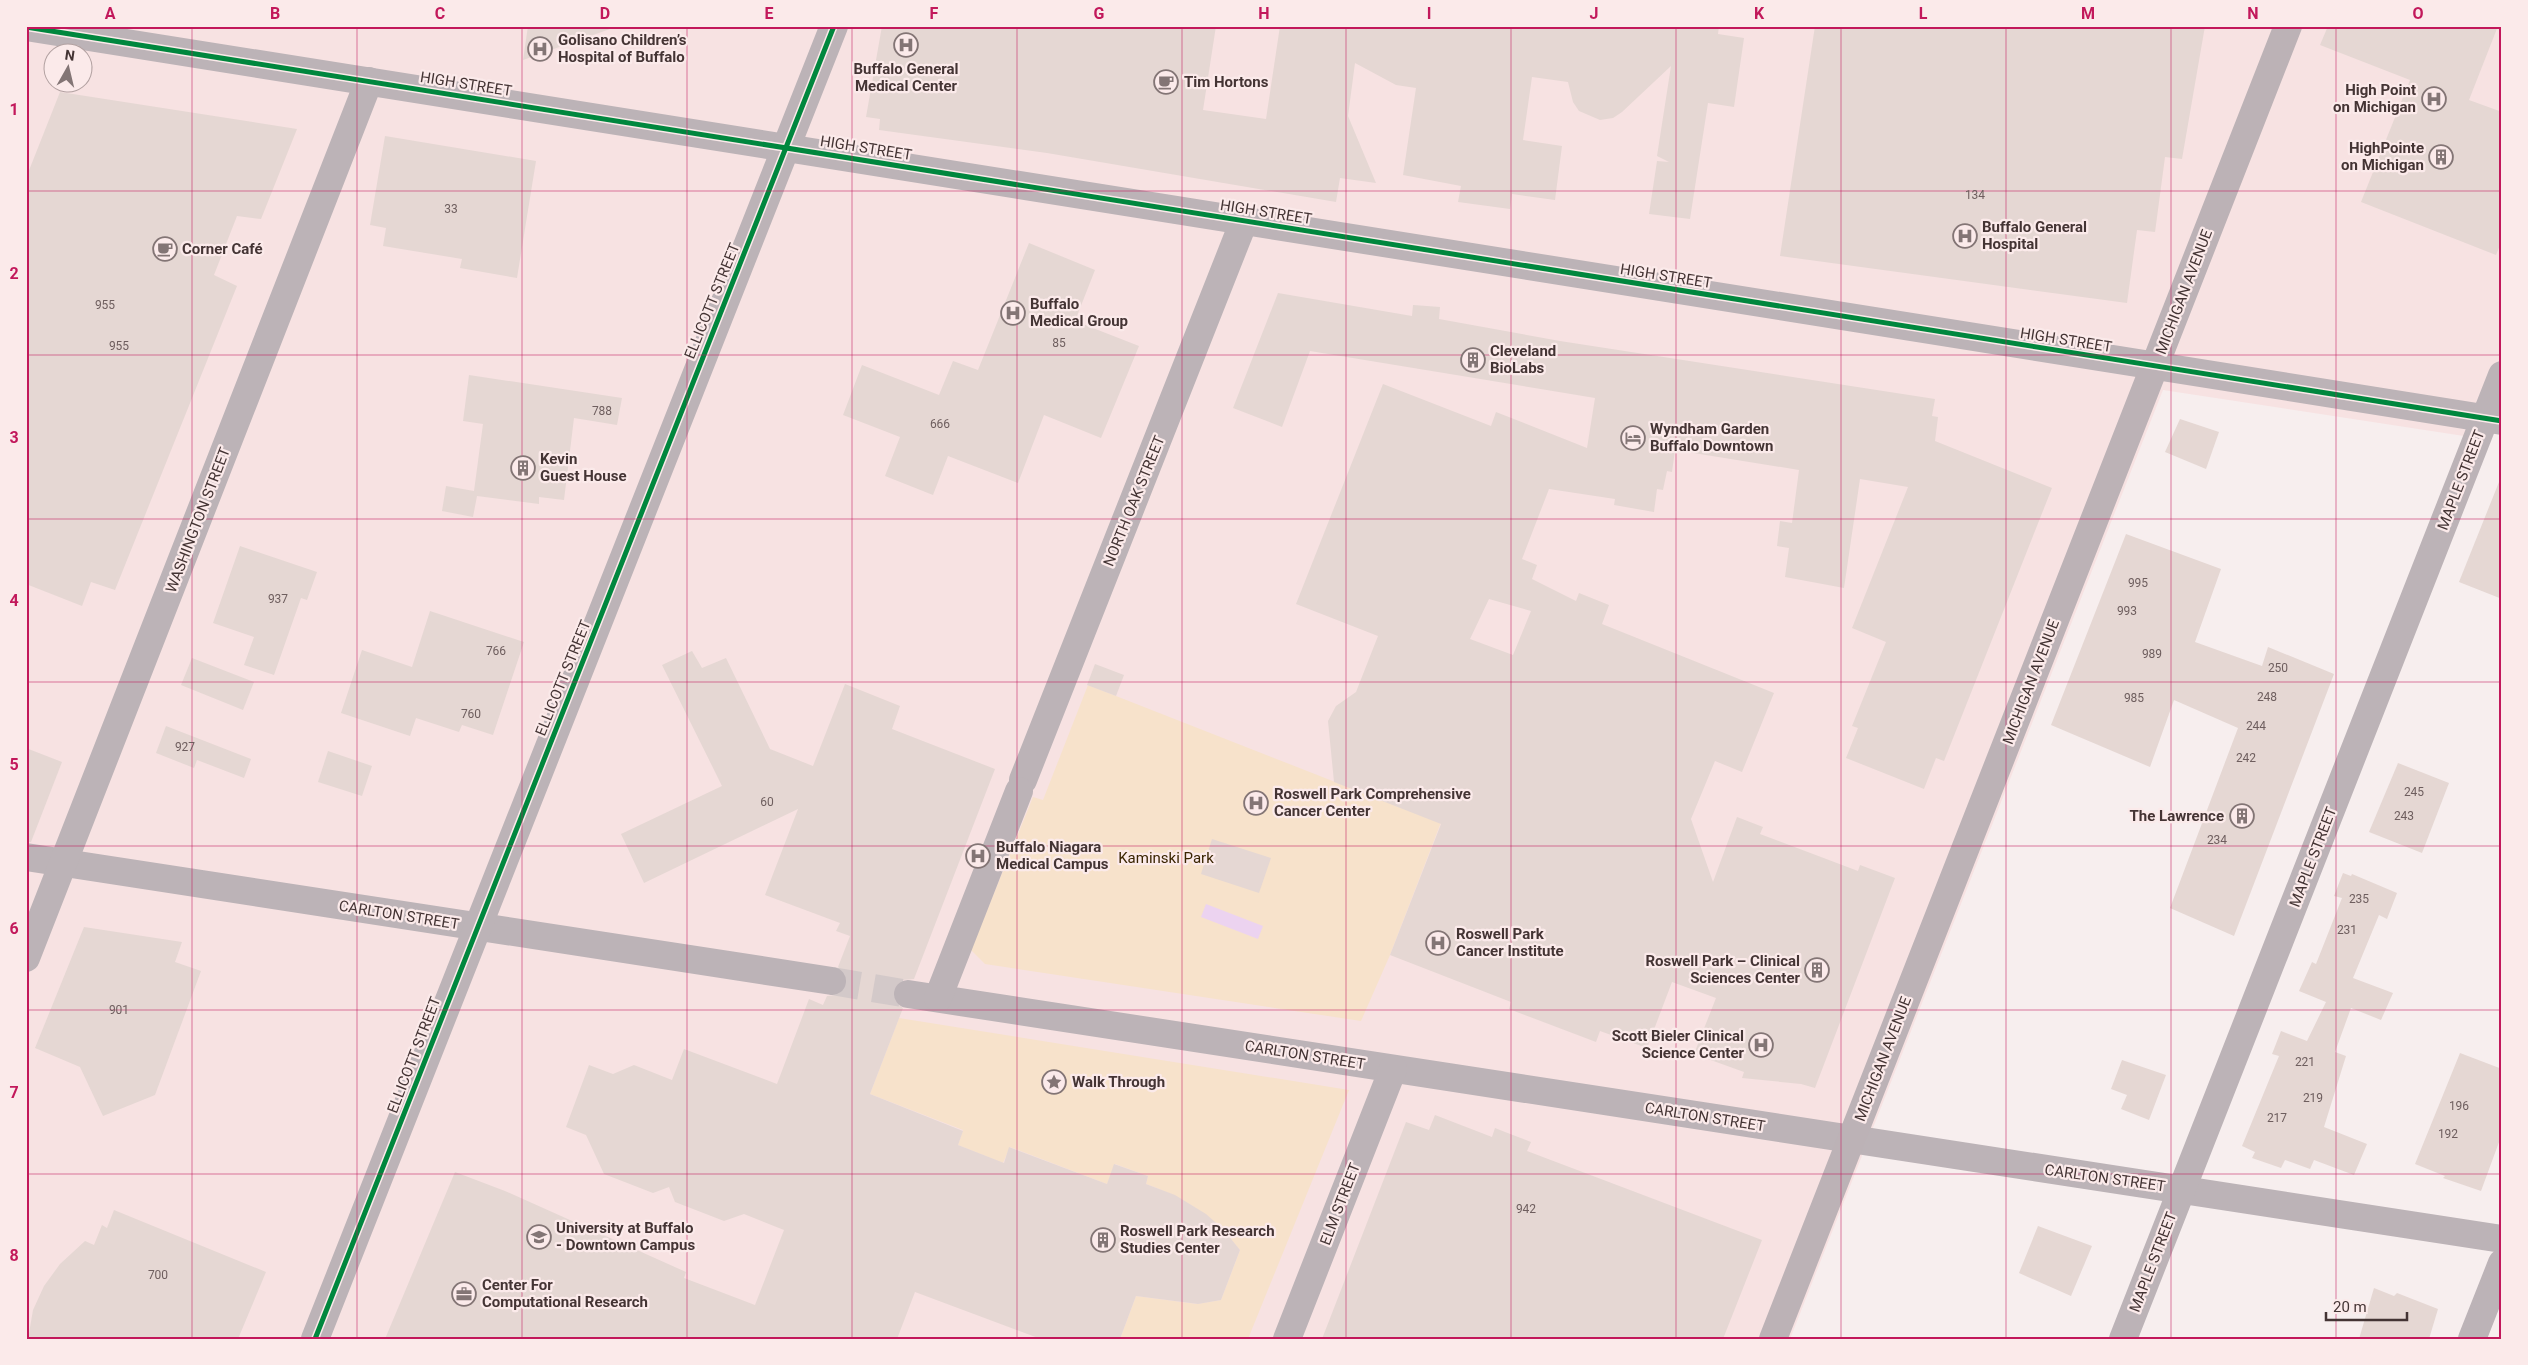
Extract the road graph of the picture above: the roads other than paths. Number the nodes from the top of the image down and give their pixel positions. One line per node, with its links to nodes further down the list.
1 (834, 26): 5 (street, ELLICOTT STREET)
2 (2288, 26): 7 (street, MICHIGAN AVENUE)
3 (26, 27): 4 (street, HIGH STREET)
4 (369, 81): 5 (street, HIGH STREET); 11 (street, WASHINGTON STREET)
5 (786, 148): 6 (street, HIGH STREET); 12 (street, ELLICOTT STREET)
6 (1244, 221): 7 (street, HIGH STREET); 16 (street, NORTH OAK STREET)
7 (2155, 366): 9 (street, HIGH STREET); 18 (street, MICHIGAN AVENUE)
8 (2502, 375): 9 (street, MAPLE STREET)
9 (2493, 420): 19 (street, MAPLE STREET)
10 (26, 857): 11 (street, CARLTON STREET)
11 (64, 862): 12 (street, CARLTON STREET); 13 (street, WASHINGTON STREET)
12 (478, 927): 14 (street, CARLTON STREET); 22 (street, ELLICOTT STREET)
13 (26, 958)
14 (832, 981)
15 (908, 994): 16 (street, CARLTON STREET)
16 (938, 998): 17 (street, CARLTON STREET)
17 (1393, 1069): 18 (street, CARLTON STREET); 23 (street, ELM STREET)
18 (1851, 1140): 19 (street, CARLTON STREET); 24 (street, MICHIGAN AVENUE)
19 (2182, 1189): 20 (street, CARLTON STREET); 25 (street, MAPLE STREET)
20 (2502, 1239)
21 (2502, 1264): 26 (street)
22 (315, 1339)
23 (1287, 1339)
24 (1773, 1339)
25 (2123, 1339)
26 (2472, 1339)

